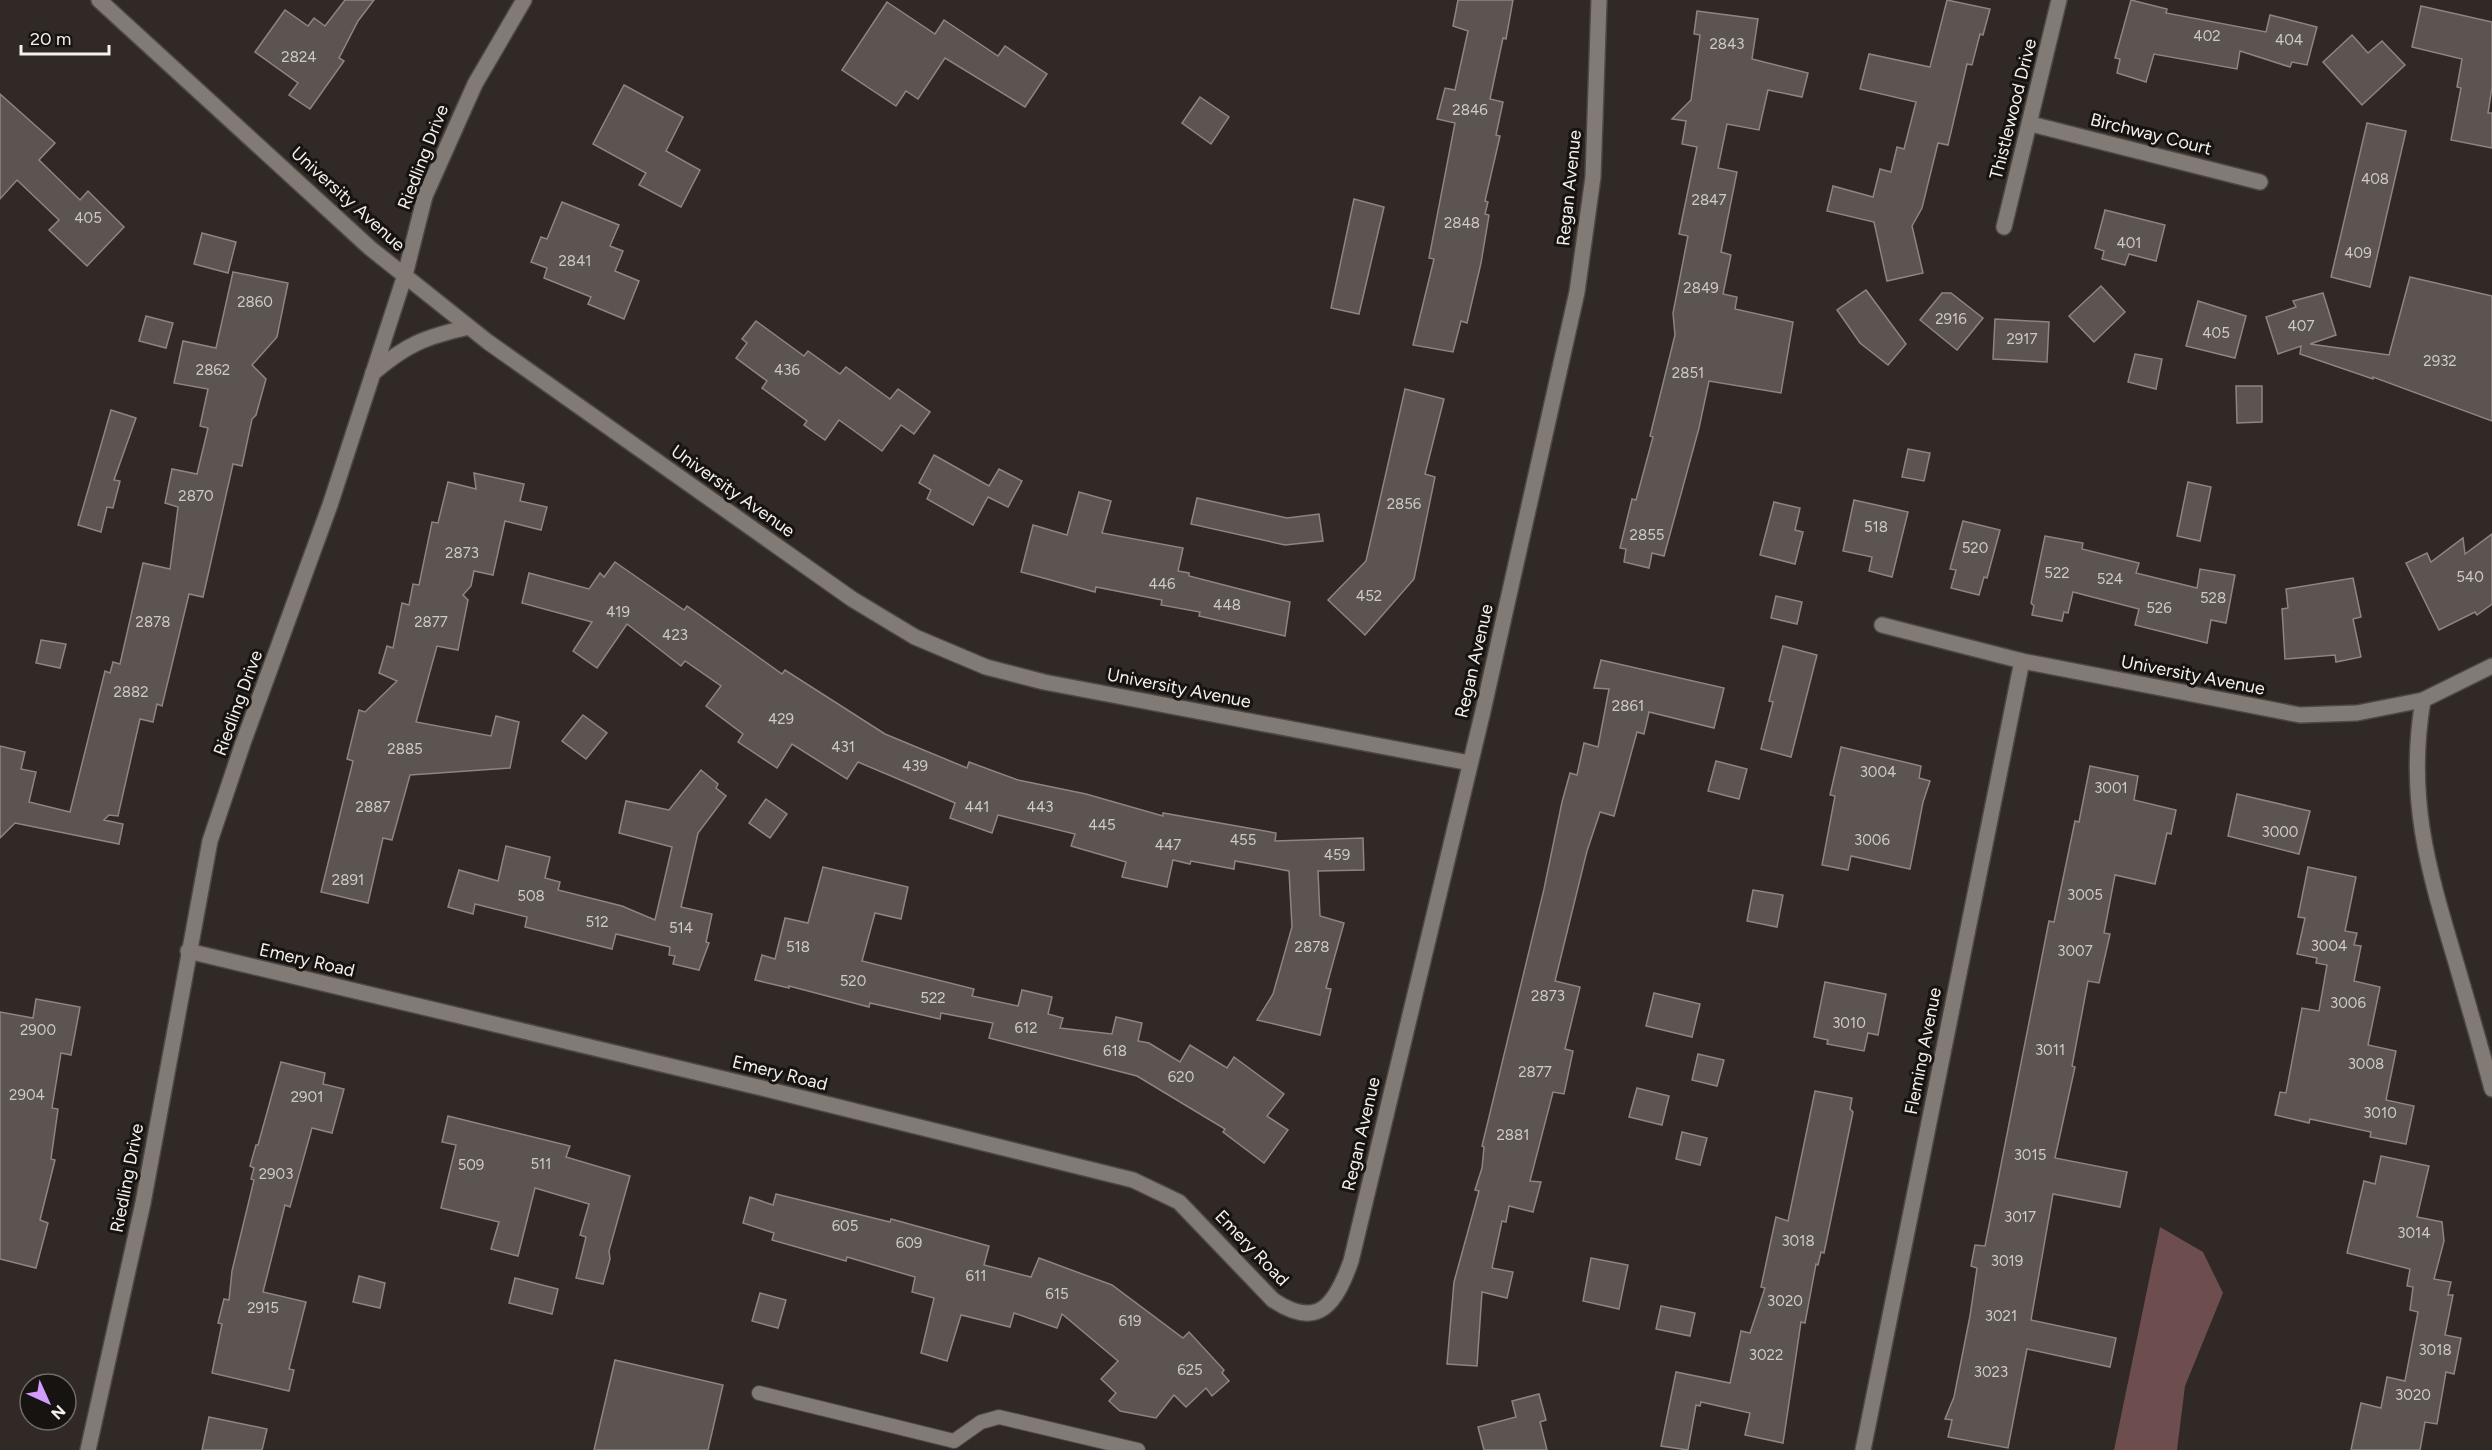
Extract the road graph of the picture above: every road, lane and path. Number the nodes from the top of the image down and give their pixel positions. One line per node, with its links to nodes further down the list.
1 (99, 0): 8 (street, University Avenue)
2 (524, 0): 8 (street, Riedling Drive)
3 (1599, 0): 15 (street, Regan Avenue)
4 (2059, 0): 5 (street, Thistlewood Drive)
5 (2031, 124): 6 (street, Birchway Court); 7 (street, Thistlewood Drive)
6 (2260, 182)
7 (2004, 227)
8 (405, 275): 9 (street, University Avenue); 10 (street, Riedling Drive)
9 (469, 327): 10 (street); 15 (street, University Avenue)
10 (373, 373): 16 (street, Riedling Drive)
11 (1882, 626): 12 (street, University Avenue)
12 (2022, 661): 14 (street, University Avenue); 22 (street, Fleming Avenue)
13 (2492, 666): 14 (street, University Avenue)
14 (2423, 700): 17 (street)
15 (1470, 763): 18 (street, Regan Avenue)
16 (188, 951): 18 (street, Emery Road); 20 (street, Riedling Drive)
17 (2492, 1089)
18 (1317, 1312)
19 (759, 1393): 21 (lane)
20 (88, 1450)
21 (1138, 1450)
22 (1863, 1450)

